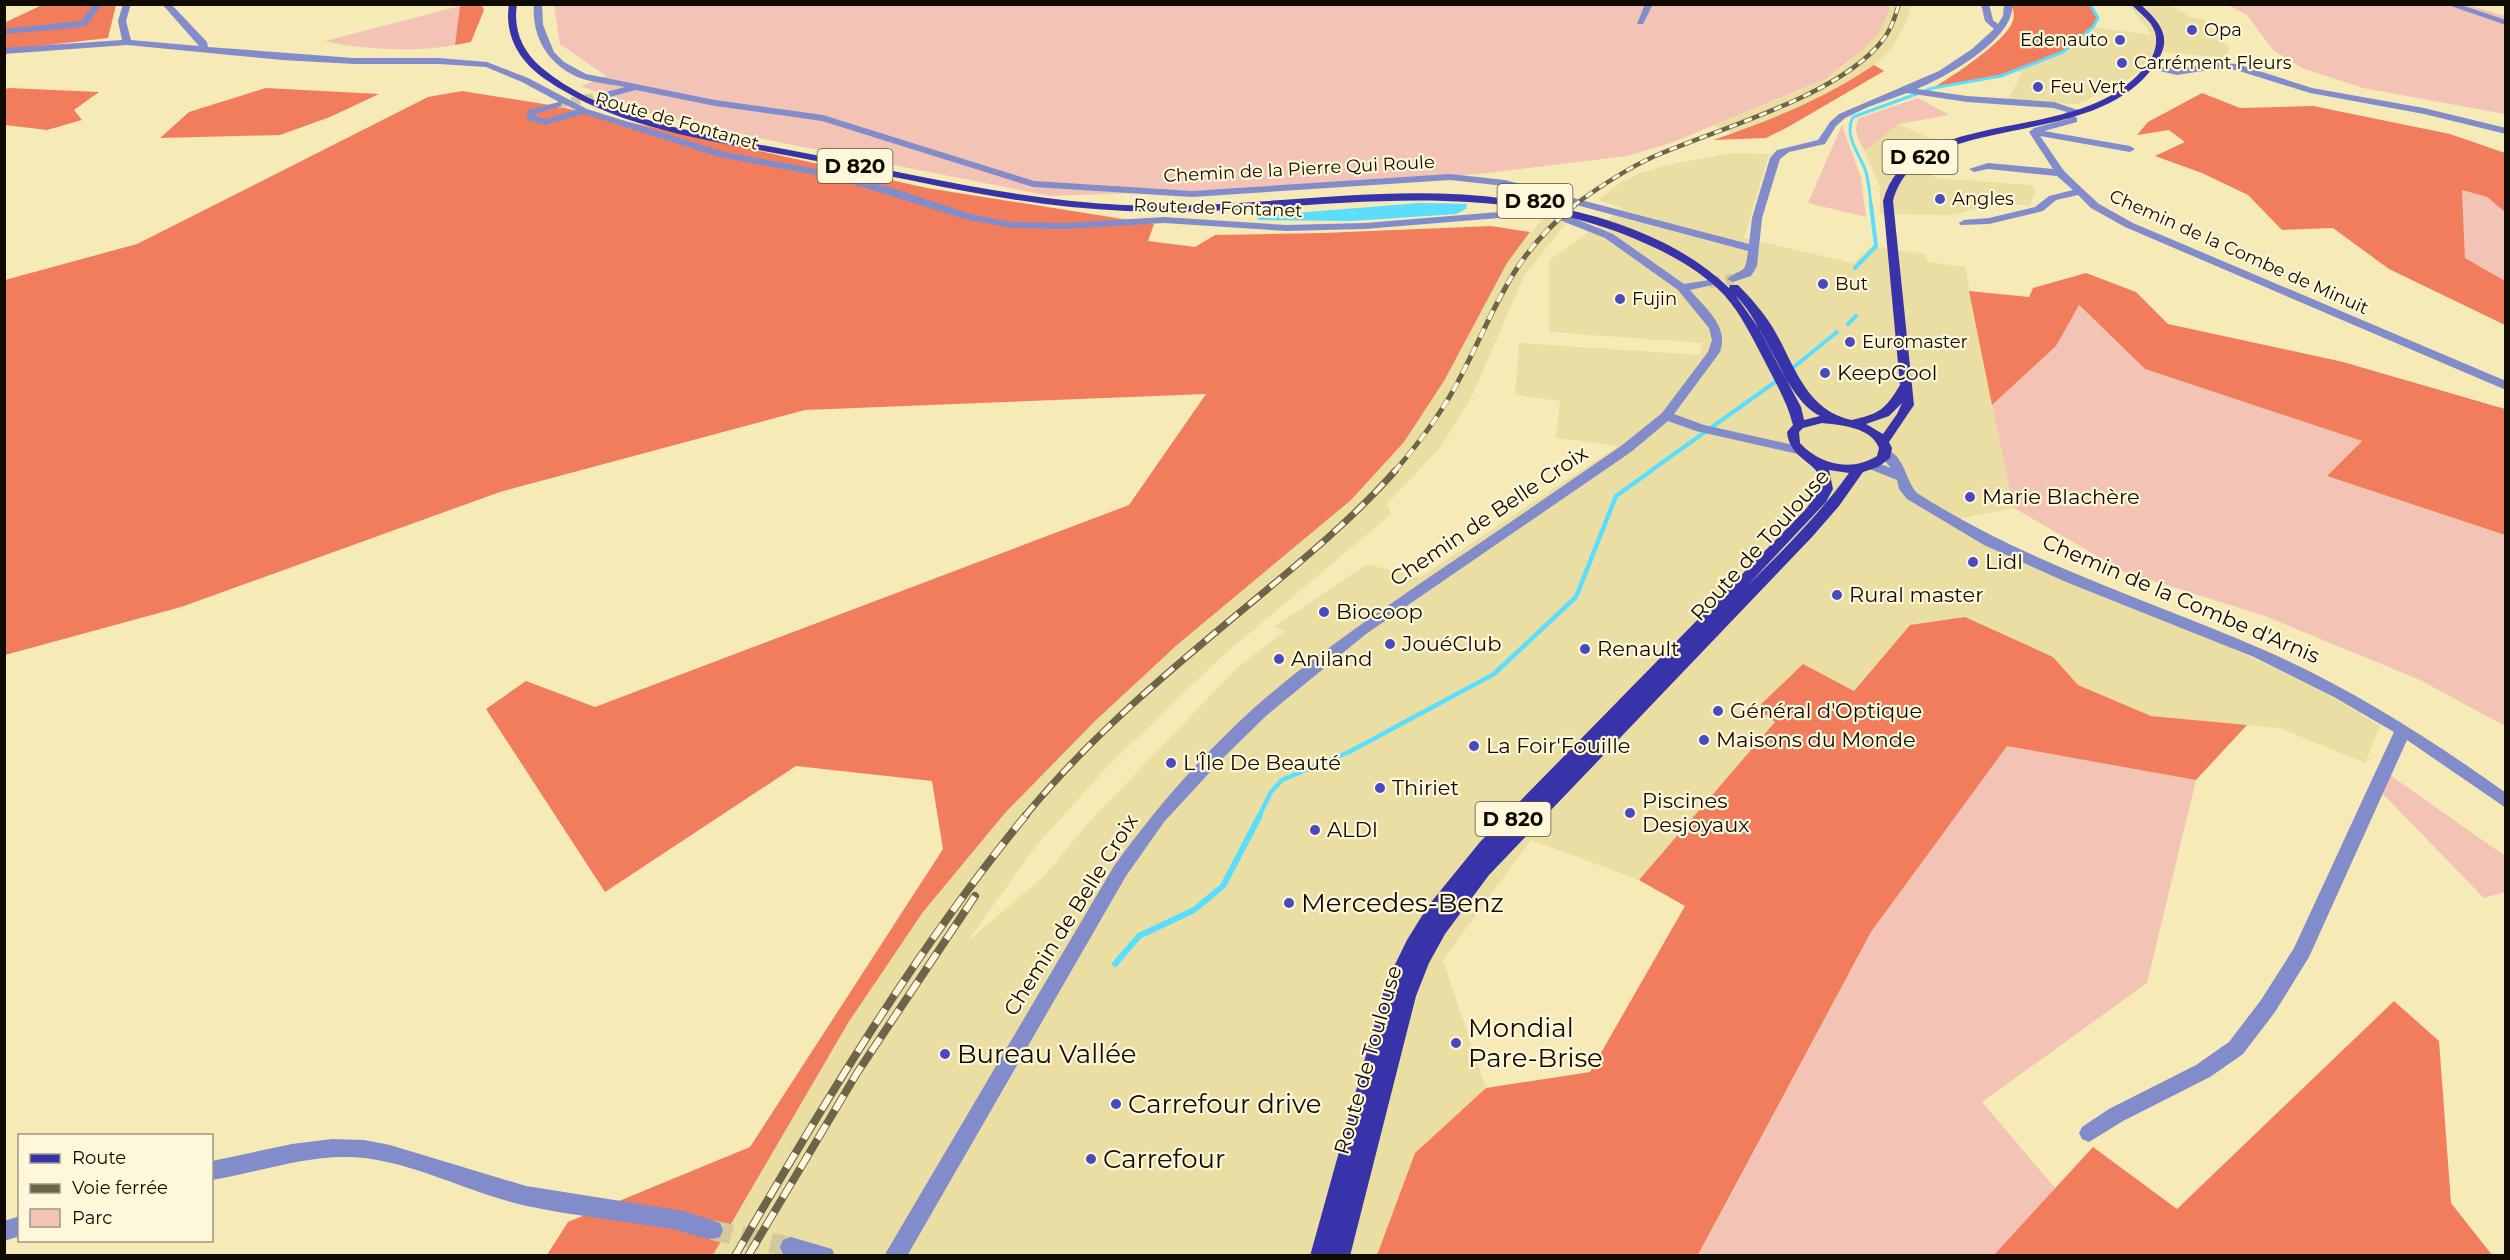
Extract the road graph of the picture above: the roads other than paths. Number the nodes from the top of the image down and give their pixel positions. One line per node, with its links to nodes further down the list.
1 (98, 4): 14 (street)
2 (127, 4): 15 (street)
3 (166, 4): 16 (street)
4 (513, 4): 36 (main road, D 820)
5 (538, 4): 19 (street, Chemin de la Pierre Qui Roule)
6 (1649, 4): 11 (street)
7 (1985, 4): 13 (street)
8 (2008, 4): 13 (street)
9 (2135, 4): 18 (main road)
10 (2449, 4): 12 (street)
11 (1640, 22)
12 (2505, 23)
13 (1999, 29): 20 (street)
14 (4, 33)
15 (127, 42): 16 (street, Route de Fontanet); 17 (street, Route de Fontanet)
16 (203, 49): 23 (street, Route de Fontanet)
17 (4, 51)
18 (2151, 68): 24 (main road, D 620); 25 (street)
19 (639, 87): 21 (street); 32 (street, Chemin de la Pierre Qui Roule)
20 (1914, 91): 24 (street); 32 (street)
21 (602, 96)
22 (558, 104): 23 (street)
23 (584, 111): 35 (street, Route de Fontanet)
24 (2071, 113): 26 (street); 38 (main road, D 620)
25 (2505, 131)
26 (2034, 132): 27 (street); 29 (street, Chemin de la Combe de Minuit)
27 (2130, 149)
28 (1974, 169): 29 (street)
29 (2060, 173): 30 (street, Chemin de la Combe de Minuit)
30 (2079, 192): 31 (street); 37 (street, Chemin de la Combe de Minuit)
31 (1964, 223)
32 (1754, 249): 33 (street)
33 (1732, 279)
34 (1709, 283): 35 (street)
35 (1682, 288): 39 (street, Chemin de Belle Croix)
36 (1775, 360): 40 (main road, D 820); 42 (main road, D 820)
37 (2505, 386)
38 (1905, 387): 41 (main road); 44 (main road, D 620)
39 (1666, 416): 43 (street); 56 (street, Chemin de Belle Croix)
40 (1836, 420): 41 (main road); 42 (main road)
41 (1853, 423): 44 (main road)
42 (1796, 429): 43 (street); 45 (main road)
43 (1751, 438): 45 (street)
44 (1884, 448): 47 (main road, Route de Toulouse); 48 (street, Chemin de la Combe d'Arnis)
45 (1798, 450): 46 (main road)
46 (1818, 462): 47 (main road); 57 (main road, Route de Toulouse / D 820)
47 (1866, 467): 48 (street); 58 (main road, Route de Toulouse / D 820)
48 (1903, 478): 49 (street, Chemin de la Combe d'Arnis)
49 (2403, 730): 50 (street, Chemin de la Combe d'Arnis); 51 (street)
50 (2505, 802)
51 (2089, 1133)
52 (213, 1171): 53 (street)
53 (712, 1230)
54 (791, 1247): 55 (street)
55 (824, 1256)
56 (895, 1256)
57 (1321, 1256)
58 (1339, 1256)

